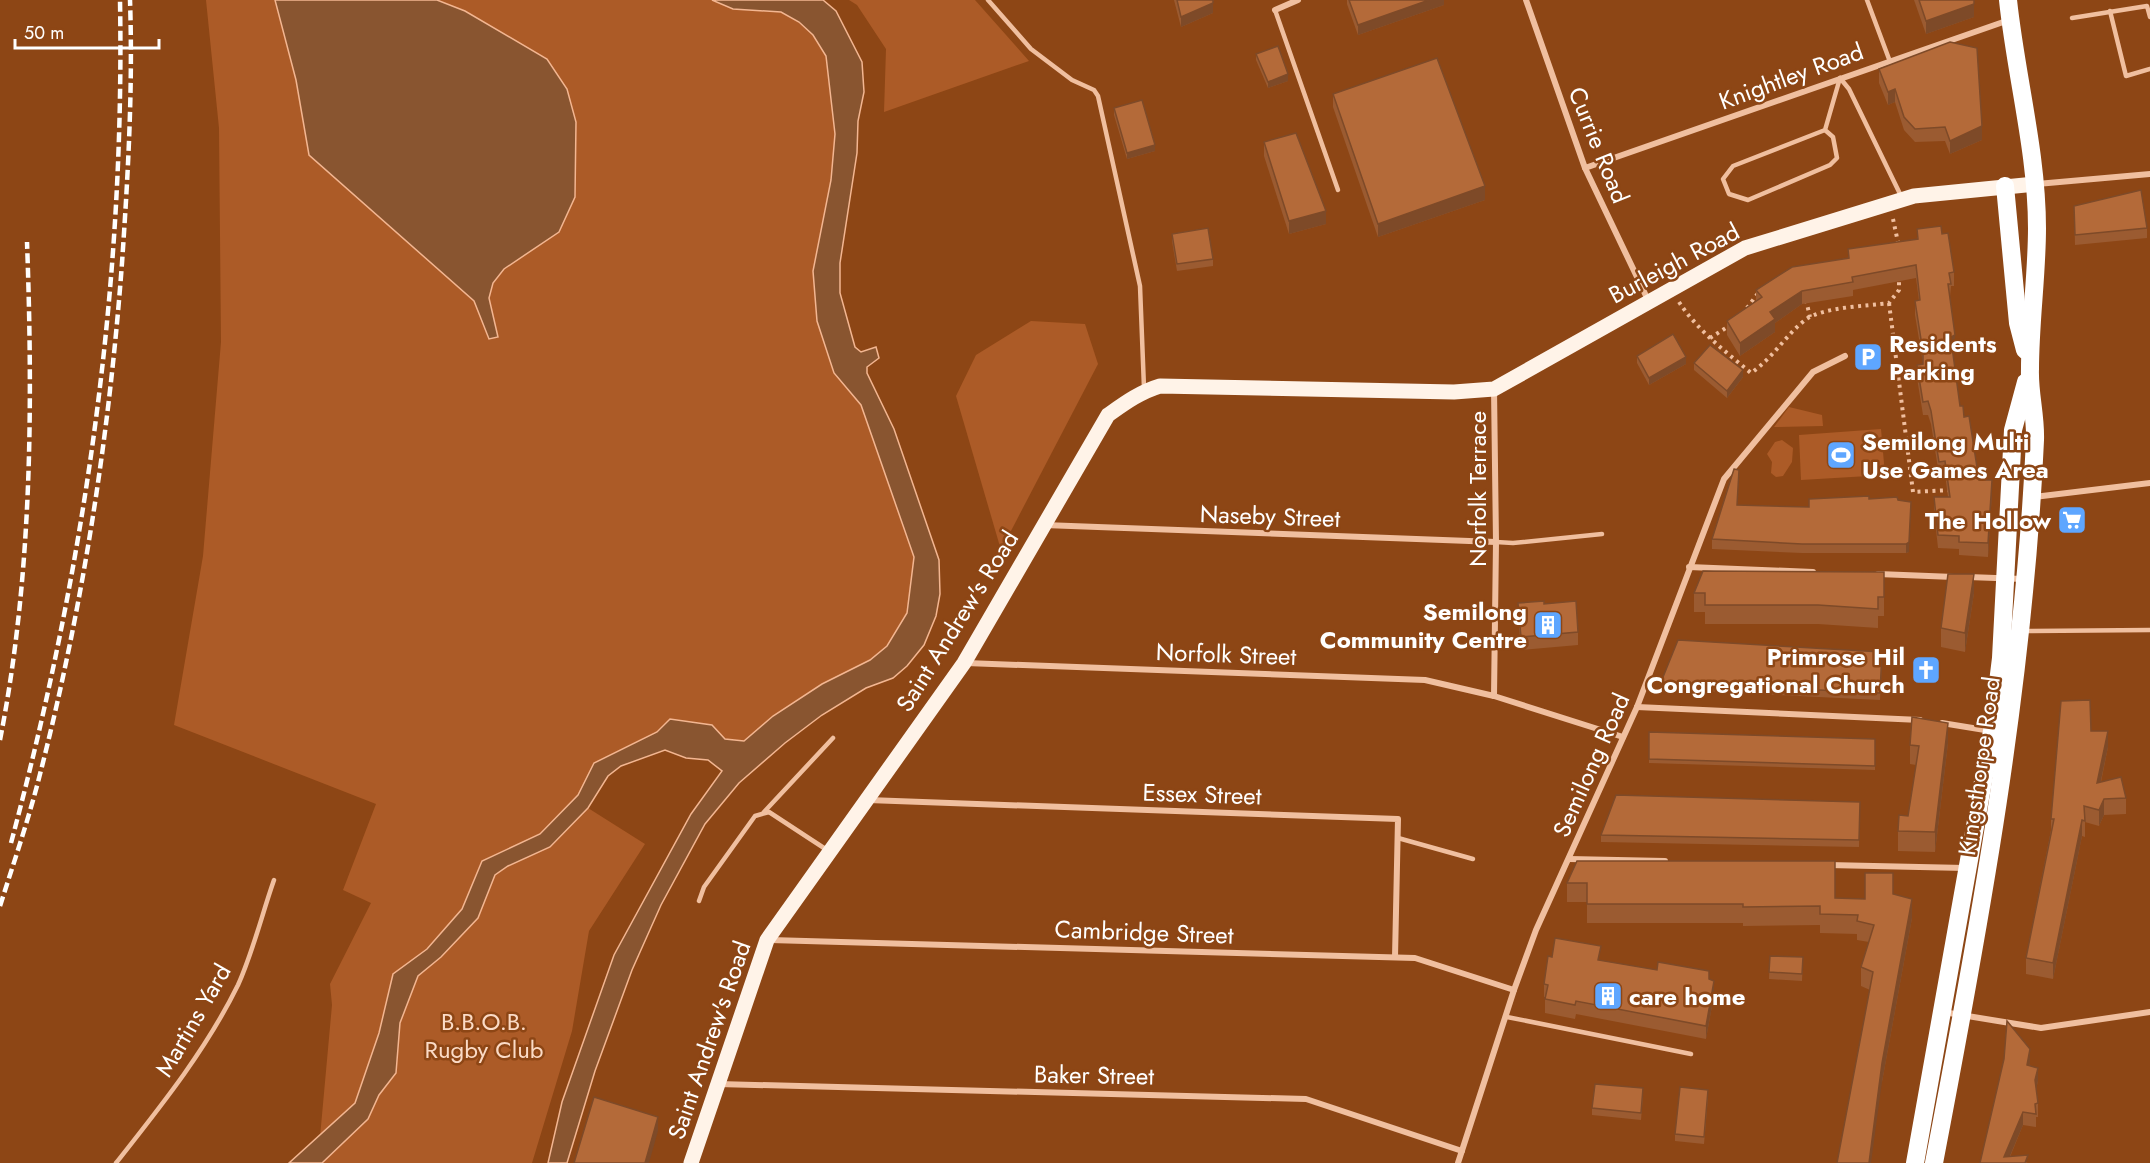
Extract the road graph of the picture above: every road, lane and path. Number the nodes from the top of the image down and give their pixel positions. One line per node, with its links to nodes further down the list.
1 (988, 0): 37 (lane)
2 (1298, 0): 6 (street)
3 (1526, 0): 15 (street, Currie Road)
4 (1867, 0): 11 (lane)
5 (2008, 0): 10 (highway, Kingsthorpe Road)
6 (1275, 10): 19 (lane)
7 (2110, 12): 8 (lane); 9 (lane); 12 (lane)
8 (2150, 17)
9 (2072, 18)
10 (2010, 19): 11 (street, Knightley Road); 17 (highway, Kingsthorpe Road)
11 (1889, 59): 13 (street, Knightley Road)
12 (2150, 69)
13 (1840, 78): 14 (lane); 15 (street, Knightley Road); 20 (lane)
14 (1825, 130): 14 (lane)
15 (1585, 168): 28 (street, Currie Road)
16 (2150, 174): 17 (street)
17 (2035, 184): 18 (main road, Burleigh Road); 35 (highway, Kingsthorpe Road)
18 (2005, 186): 20 (main road, Burleigh Road); 35 (highway, Kingsthorpe Road)
19 (1338, 190)
20 (1897, 201): 21 (path); 25 (main road, Burleigh Road)
21 (1899, 248): 22 (path); 23 (path)
22 (1889, 249)
23 (1899, 255)
24 (1899, 267): 29 (path)
25 (1670, 288): 28 (main road, Burleigh Road); 33 (path)
26 (1761, 289): 30 (path)
27 (1804, 289): 31 (path)
28 (1648, 300): 36 (main road, Burleigh Road)
29 (1889, 303): 31 (path); 40 (path)
30 (1745, 311)
31 (1810, 317): 33 (path)
32 (1730, 325): 33 (path)
33 (1710, 338)
34 (1845, 356): 45 (street, Semilong Road)
35 (2030, 371): 41 (highway, Kingsthorpe Road); 48 (highway, Kingsthorpe Road)
36 (1494, 388): 38 (main road, Burleigh Road); 44 (street, Norfolk Terrace)
37 (1144, 391): 38 (main road, Saint Andrew's Road); 42 (main road, Saint Andrew's Road)
38 (1454, 392)
39 (2150, 483): 41 (street)
40 (1956, 489)
41 (2031, 497): 48 (highway, Kingsthorpe Road)
42 (1042, 525): 44 (street, Naseby Street); 51 (main road, Saint Andrew's Road)
43 (1602, 534): 44 (lane)
44 (1496, 542): 52 (street, Norfolk Terrace)
45 (1689, 567): 46 (street); 53 (street, Semilong Road)
46 (1819, 572)
47 (1866, 574): 48 (street)
48 (2015, 579): 50 (highway, Kingsthorpe Road); 56 (highway, Kingsthorpe Road)
49 (2150, 630): 50 (lane)
50 (2020, 631): 75 (highway, Kingsthorpe Road)
51 (964, 663): 52 (street, Norfolk Street); 59 (main road, Saint Andrew's Road)
52 (1494, 696): 57 (street, Norfolk Street)
53 (1637, 707): 54 (street); 57 (street, Semilong Road)
54 (1927, 721)
55 (1937, 723): 56 (street)
56 (1992, 731): 67 (highway, Kingsthorpe Road)
57 (1623, 737): 63 (street, Semilong Road)
58 (833, 738): 60 (lane)
59 (867, 800): 61 (street, Essex Street); 62 (main road, Saint Andrew's Road)
60 (762, 814): 62 (lane); 69 (lane)
61 (1398, 838): 64 (lane); 71 (street)
62 (829, 852): 70 (main road, Saint Andrew's Road)
63 (1569, 859): 65 (street); 72 (street, Semilong Road)
64 (1473, 860)
65 (1675, 861)
66 (1816, 865): 67 (street)
67 (1969, 868): 73 (highway, Kingsthorpe Road)
68 (274, 880): 80 (lane, Martins Yard)
69 (699, 901)
70 (767, 940): 71 (street, Cambridge Street); 78 (main road, Saint Andrew's Road)
71 (1395, 957): 72 (street, Cambridge Street)
72 (1514, 990): 76 (street, Semilong Road)
73 (1942, 1011): 75 (street); 83 (highway, Kingsthorpe Road)
74 (2150, 1012): 75 (street)
75 (1962, 1015): 84 (highway, Kingsthorpe Road)
76 (1507, 1017): 77 (lane); 79 (street, Semilong Road)
77 (1691, 1054)
78 (716, 1084): 79 (street, Baker Street); 81 (main road, Saint Andrew's Road)
79 (1462, 1151): 82 (street, Semilong Road)
80 (116, 1163)
81 (691, 1163)
82 (1458, 1163)
83 (1915, 1163)
84 (1934, 1163)

